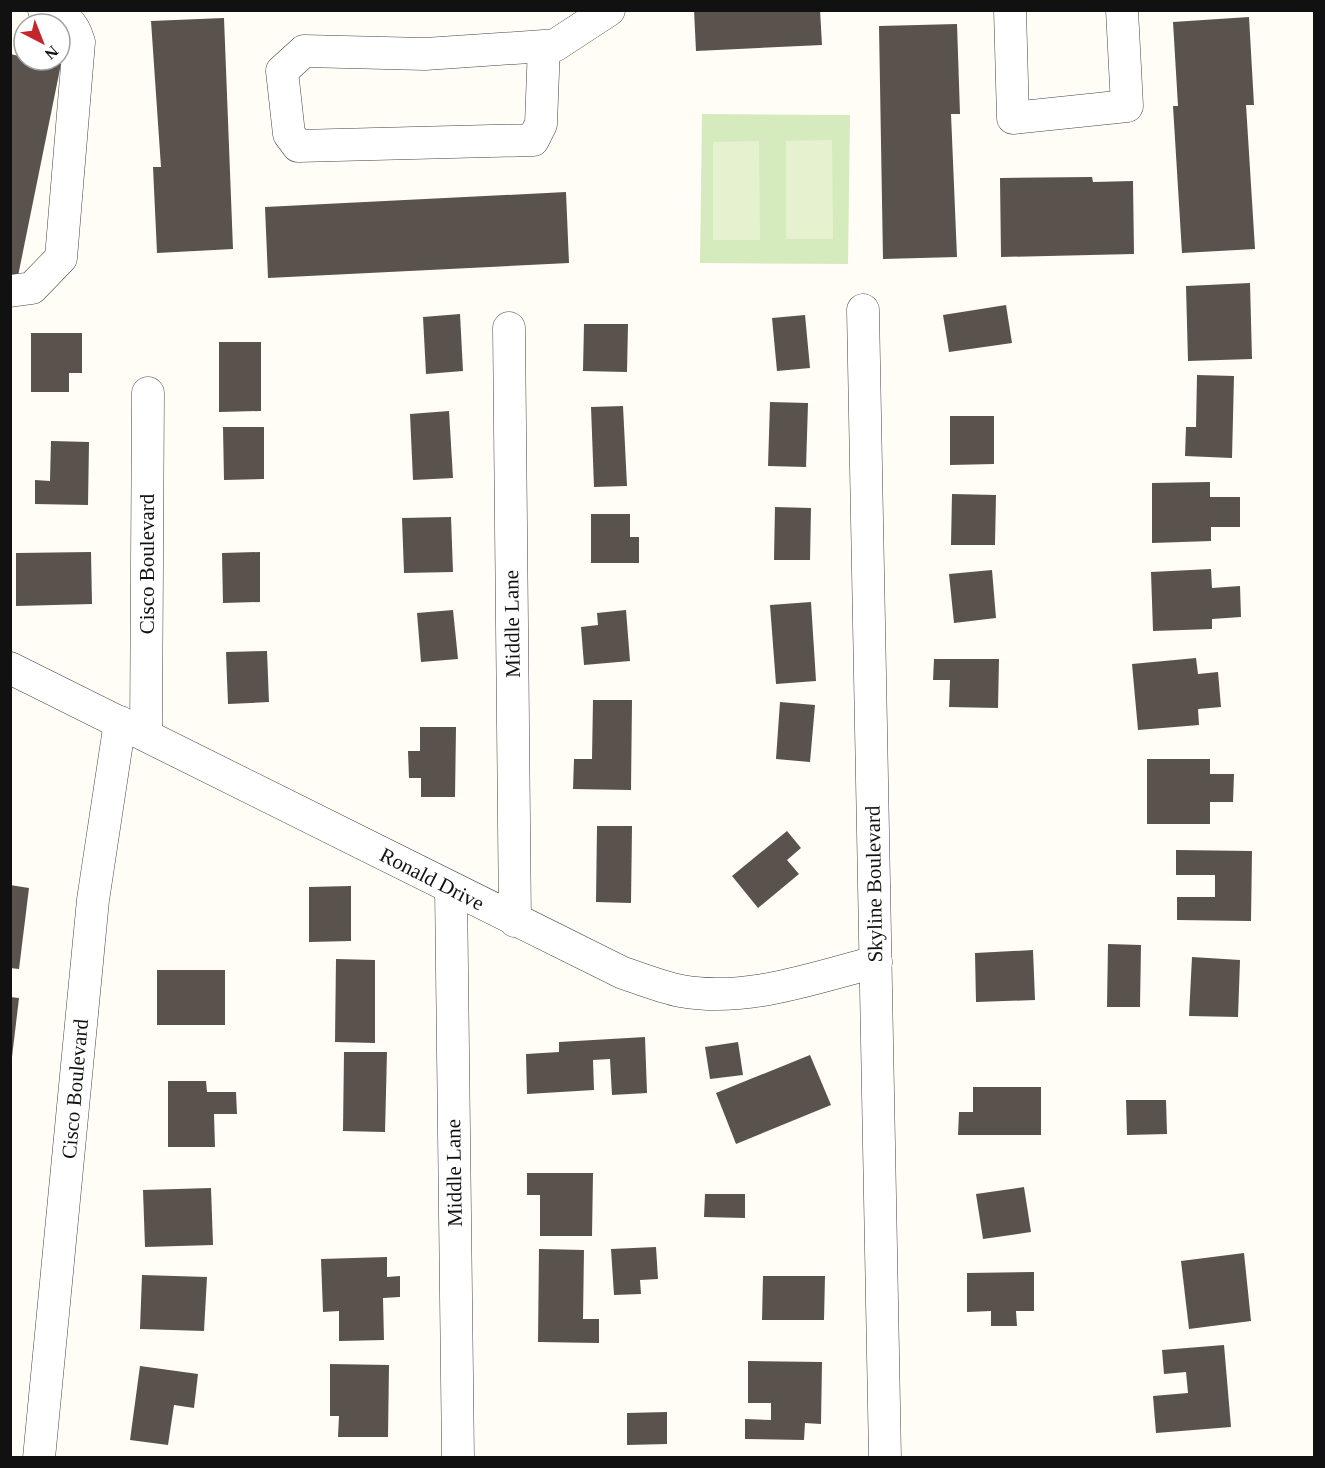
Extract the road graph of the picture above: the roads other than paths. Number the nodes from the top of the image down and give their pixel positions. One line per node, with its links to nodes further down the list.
1 (44, 10): 6 (street)
2 (609, 10): 5 (street)
3 (1010, 10): 4 (street)
4 (1122, 10)
5 (544, 46): 5 (street)
6 (10, 291)
7 (863, 310): 14 (street, Skyline Boulevard)
8 (509, 328): 13 (street, Middle Lane)
9 (148, 393): 11 (street, Cisco Boulevard)
10 (10, 668): 11 (street, Ronald Drive)
11 (133, 728): 12 (street, Ronald Drive); 15 (street, Cisco Boulevard)
12 (451, 888): 13 (street, Ronald Drive); 16 (street, Middle Lane)
13 (516, 921): 14 (street, Ronald Drive)
14 (876, 962): 17 (street, Skyline Boulevard)
15 (39, 1458)
16 (458, 1458)
17 (885, 1458)

